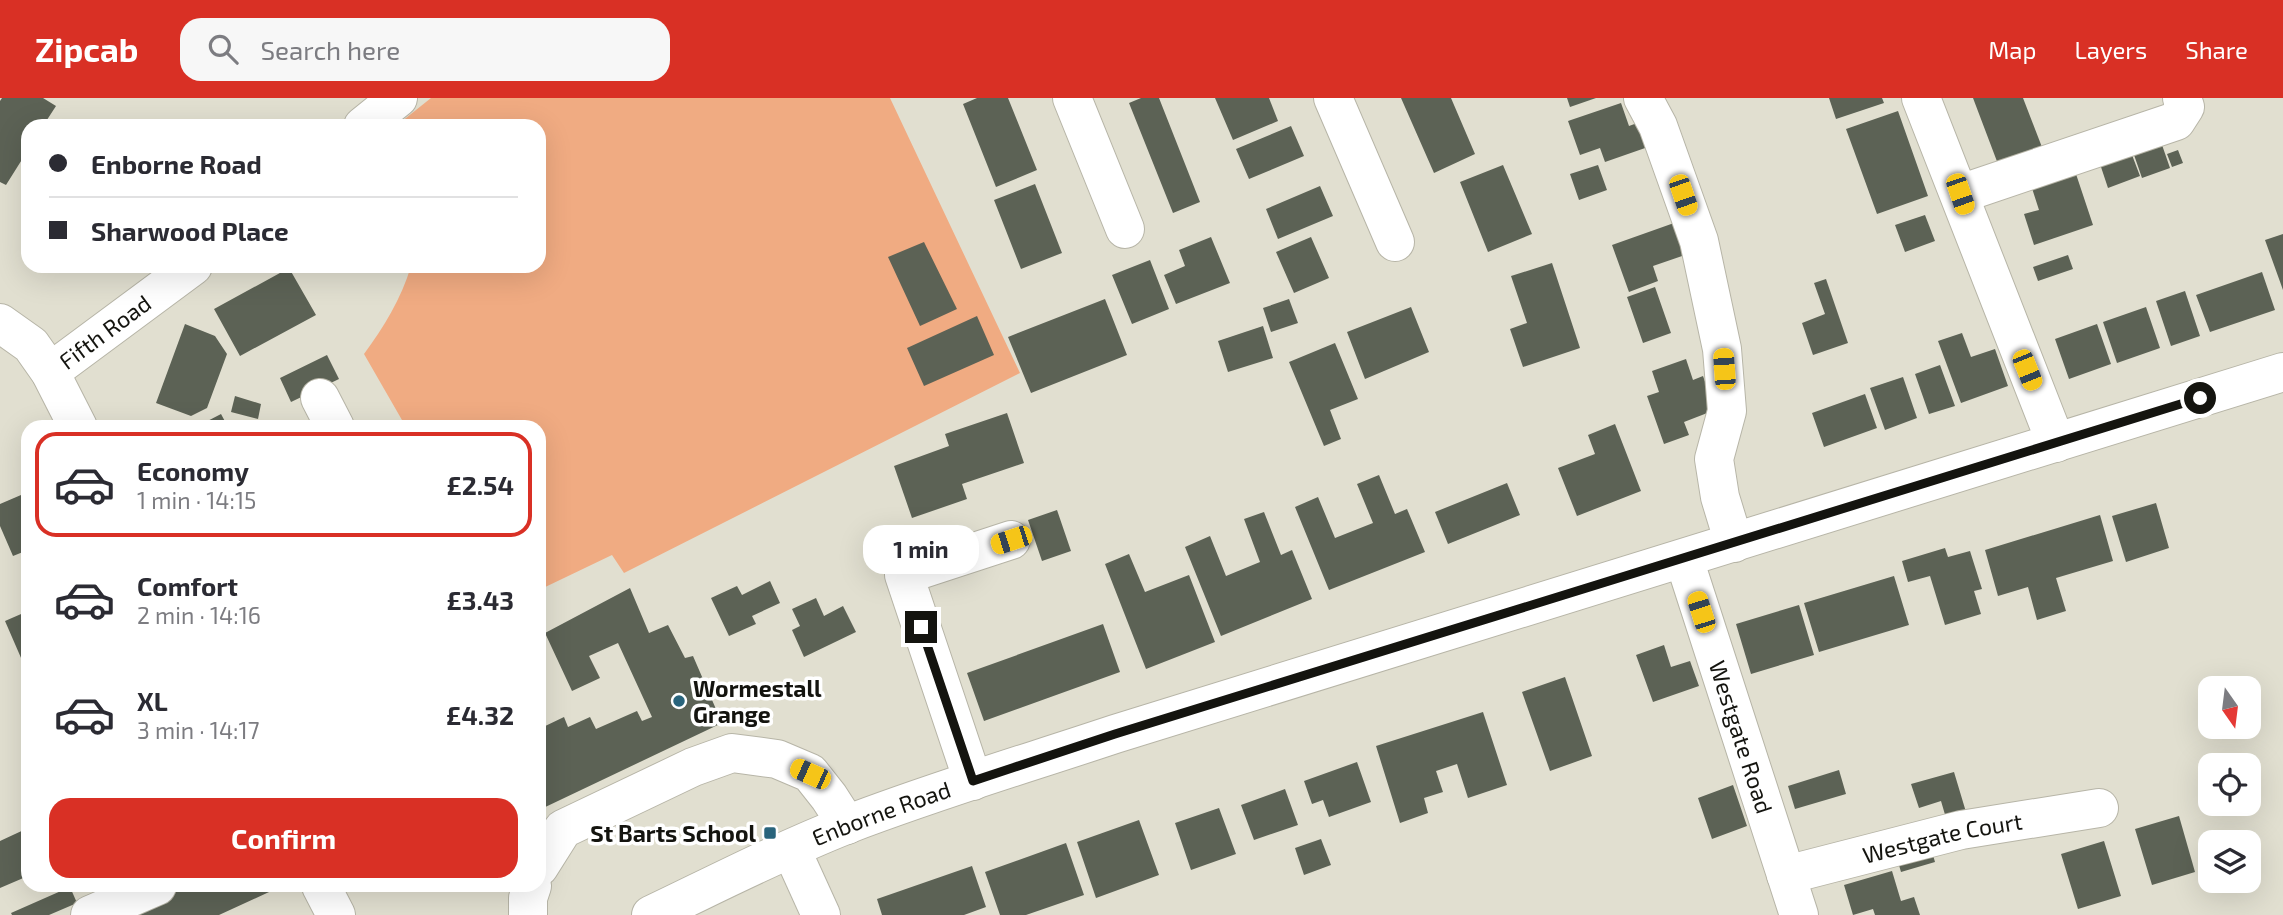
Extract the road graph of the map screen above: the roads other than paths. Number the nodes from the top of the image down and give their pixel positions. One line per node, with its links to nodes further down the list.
1 (398, 98): 7 (street)
2 (1072, 98): 9 (street)
3 (1333, 98): 10 (street)
4 (1643, 98): 18 (street)
5 (1921, 98): 8 (street)
6 (2182, 98): 8 (street)
7 (372, 119)
8 (1960, 194): 16 (street)
9 (1125, 229)
10 (1395, 242)
11 (184, 273): 13 (street, Fifth Road)
12 (0, 323): 13 (street)
13 (50, 372): 15 (street)
14 (2283, 372): 16 (street, Enborne Road)
15 (74, 420)
16 (2056, 443): 18 (street, Enborne Road)
17 (1011, 540): 20 (street)
18 (1734, 543): 19 (street, Enborne Road)
19 (1684, 559): 20 (street, Enborne Road); 25 (street, Westgate Road)
20 (973, 781): 22 (street, Enborne Road)
21 (2099, 808): 25 (street, Westgate Court)
22 (847, 825): 23 (street, Enborne Road); 24 (street)
23 (792, 849): 32 (street, Enborne Road); 33 (street)
24 (546, 856)
25 (1786, 875): 34 (street, Westgate Road)
26 (143, 892): 29 (street)
27 (324, 892): 30 (street)
28 (530, 892): 31 (street)
29 (90, 915)
30 (336, 915)
31 (528, 915)
32 (652, 915)
33 (821, 915)
34 (1799, 915)

